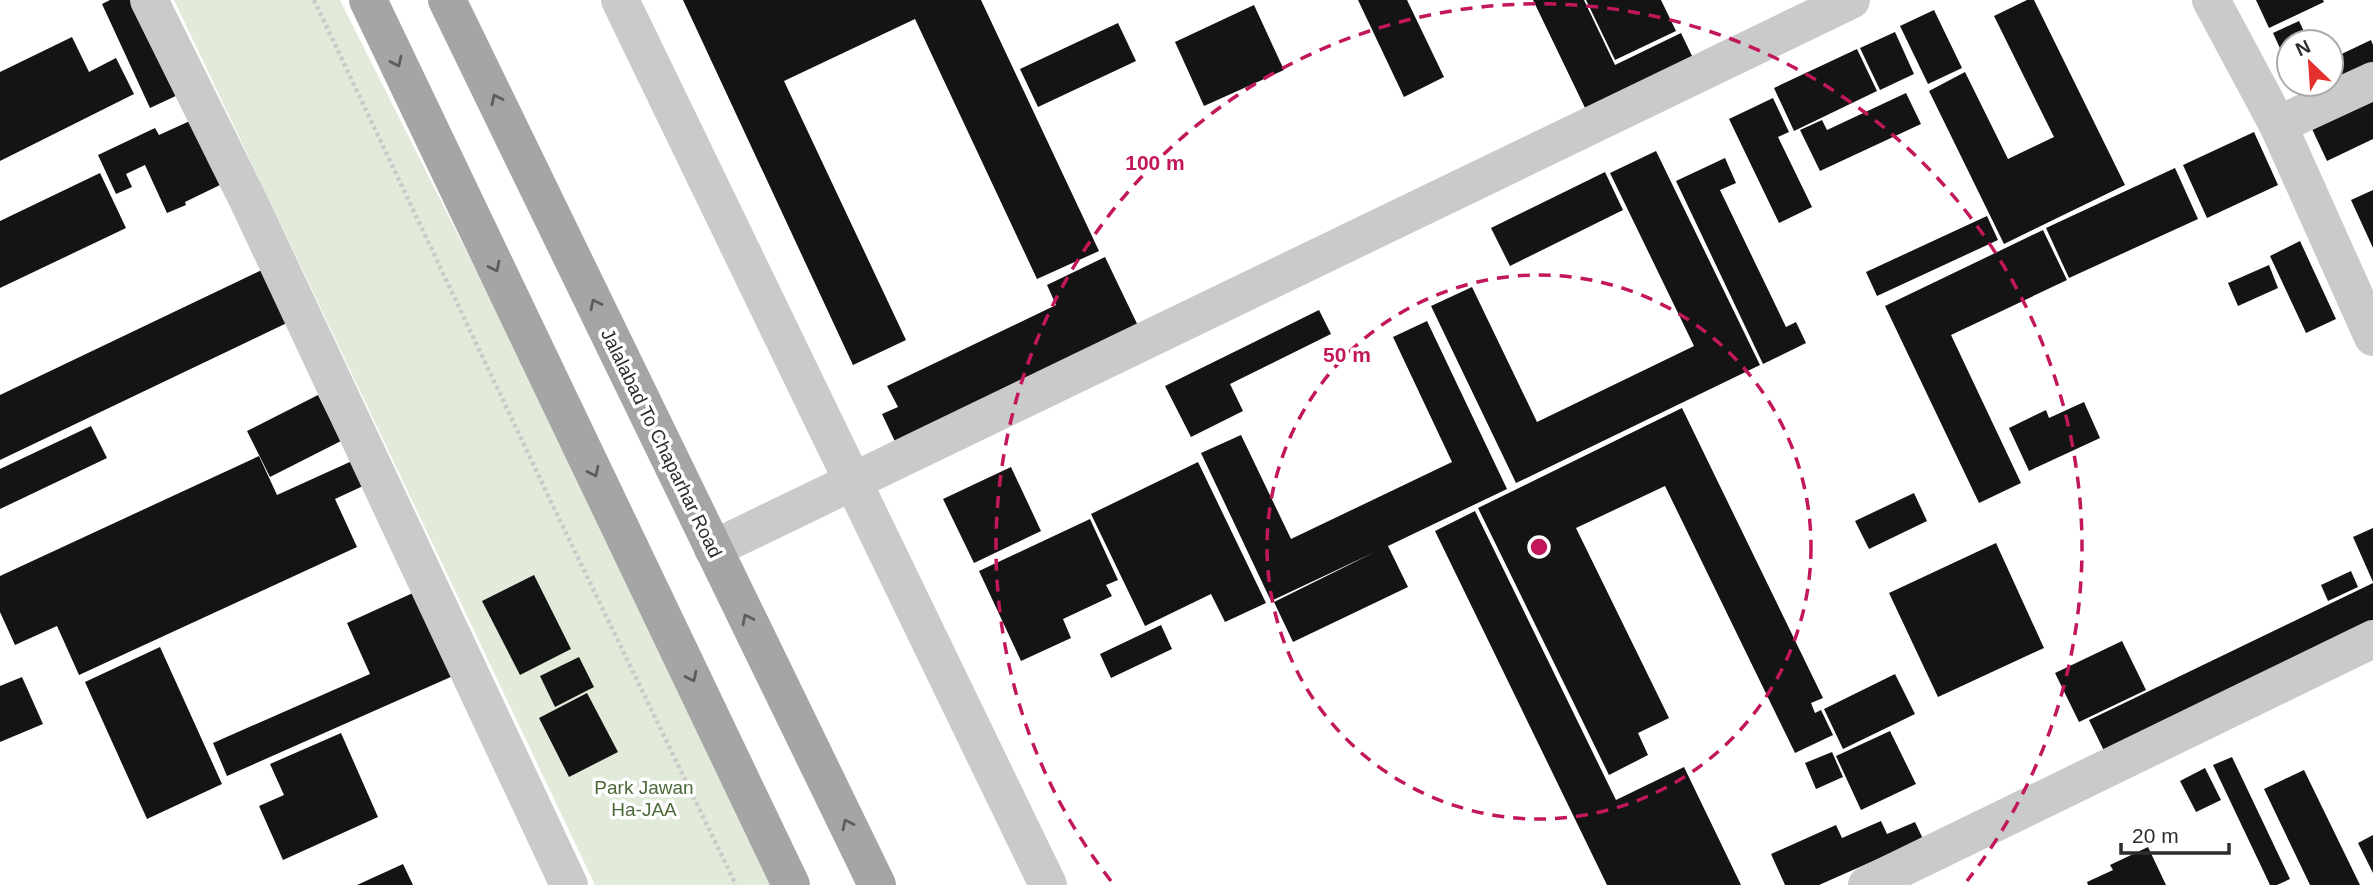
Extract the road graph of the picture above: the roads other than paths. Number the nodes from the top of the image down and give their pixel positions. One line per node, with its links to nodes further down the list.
1 (149, 0): 13 (street)
2 (368, 0): 14 (main road, one-way to 14)
3 (447, 0): 11 (main road, Jalalabad To Chaparhar Road, one-way to 3)
4 (620, 0): 10 (street)
5 (1851, 0): 10 (street)
6 (2211, 0): 8 (street)
7 (2373, 80): 8 (street)
8 (2278, 125): 9 (street)
9 (2373, 337)
10 (853, 481): 11 (street); 16 (street)
11 (713, 549): 15 (main road, Jalalabad To Chaparhar Road, one-way to 11)
12 (2373, 639): 17 (street)
13 (569, 885)
14 (792, 885)
15 (877, 885)
16 (1048, 885)
17 (1867, 885)

